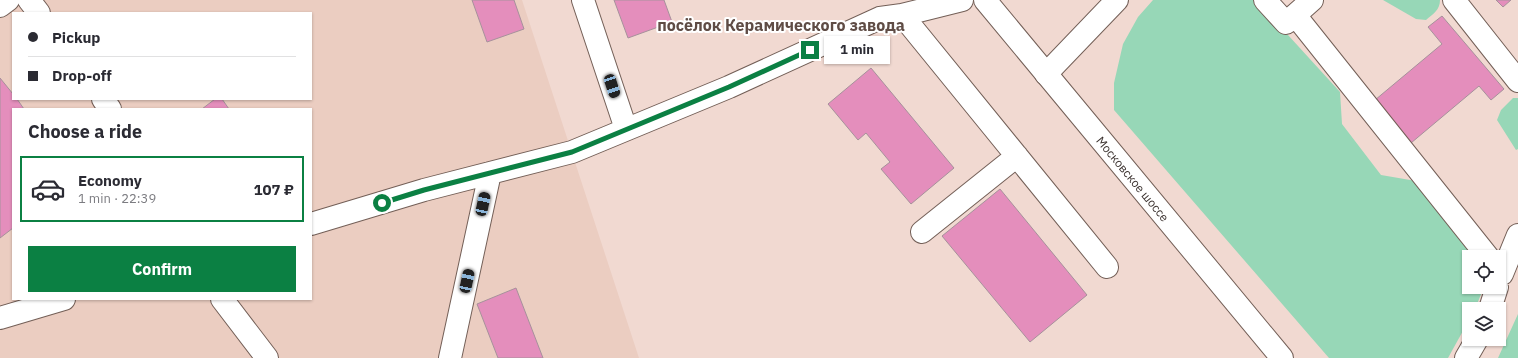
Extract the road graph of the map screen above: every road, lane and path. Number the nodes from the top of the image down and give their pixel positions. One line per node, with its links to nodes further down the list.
1 (8, 0): 10 (main road)
2 (29, 0): 11 (main road)
3 (583, 0): 16 (main road)
4 (962, 0): 12 (main road)
5 (985, 0): 14 (main road, Московское шоссе)
6 (1117, 0): 14 (main road)
7 (1265, 0): 13 (main road)
8 (1312, 0): 13 (main road)
9 (1454, 0): 15 (main road)
10 (0, 6)
11 (38, 12)
12 (902, 15): 16 (main road); 17 (main road)
13 (1295, 15): 22 (main road)
14 (1046, 74): 31 (main road, Московское шоссе)
15 (1518, 81)
16 (626, 129): 18 (main road)
17 (1016, 156): 20 (main road); 24 (main road)
18 (490, 173): 19 (main road); 30 (main road)
19 (312, 224)
20 (922, 232)
21 (1518, 235): 23 (main road)
22 (1482, 250)
23 (1506, 262)
24 (1107, 267)
25 (61, 300): 27 (main road)
26 (223, 300): 29 (main road)
27 (0, 318)
28 (1473, 346): 32 (main road)
29 (267, 358)
30 (450, 358)
31 (1282, 358)
32 (1466, 358)

